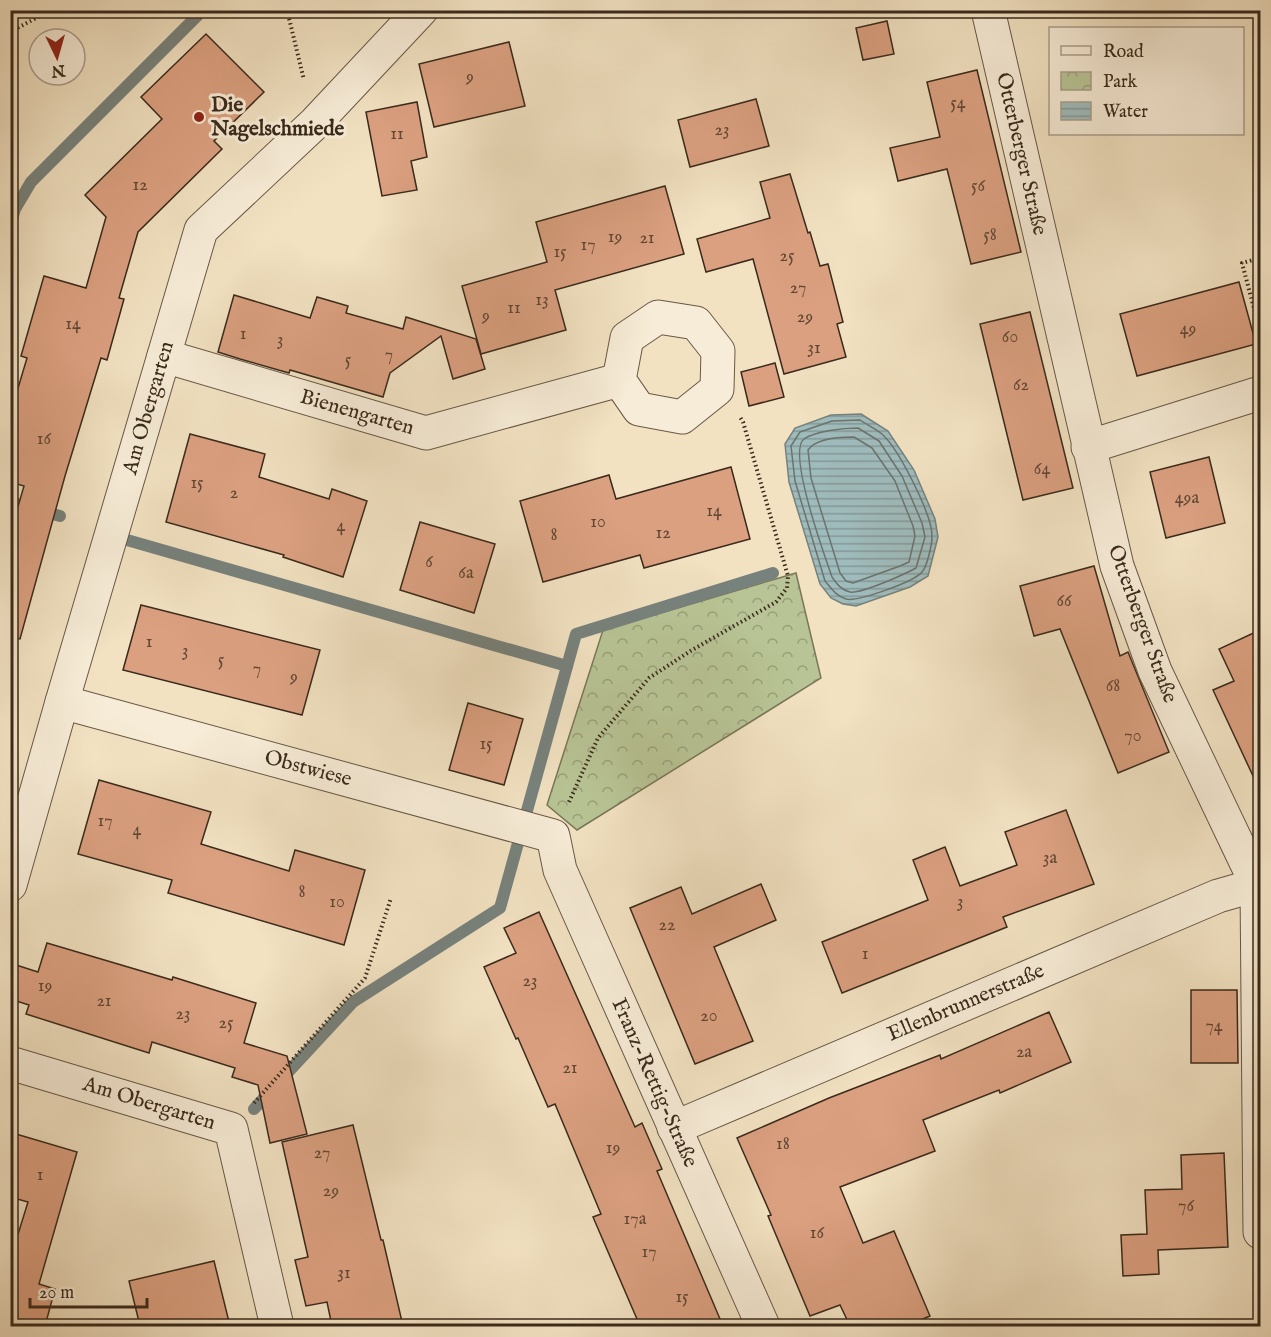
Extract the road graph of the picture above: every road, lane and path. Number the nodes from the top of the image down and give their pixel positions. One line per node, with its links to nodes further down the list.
1 (51, 10): 7 (path)
2 (287, 10): 8 (path)
3 (421, 10): 8 (street, Am Obergarten)
4 (988, 10): 15 (street, Otterberger Straße)
5 (1258, 10): 6 (path)
6 (1260, 19)
7 (10, 32)
8 (315, 123): 11 (street, Am Obergarten)
9 (1260, 258): 10 (path)
10 (1260, 331)
11 (164, 356): 12 (street, Bienengarten); 16 (street, Am Obergarten)
12 (620, 380): 13 (street); 13 (street)
13 (717, 389): 17 (path)
14 (1260, 393): 15 (street)
15 (1088, 447): 19 (street, Otterberger Straße)
16 (62, 702): 17 (street, Obstwiese); 18 (street, Am Obergarten)
17 (553, 836): 22 (street, Franz-Rettig-Straße)
18 (10, 885)
19 (1259, 885): 22 (street, Ellenbrunnerstraße); 24 (street, Otterberger Straße)
20 (391, 898): 23 (path)
21 (10, 1063): 23 (street, Am Obergarten)
22 (674, 1128): 26 (street, Franz-Rettig-Straße)
23 (231, 1129): 25 (street, Am Obergarten)
24 (1260, 1232)
25 (278, 1326)
26 (763, 1326)

